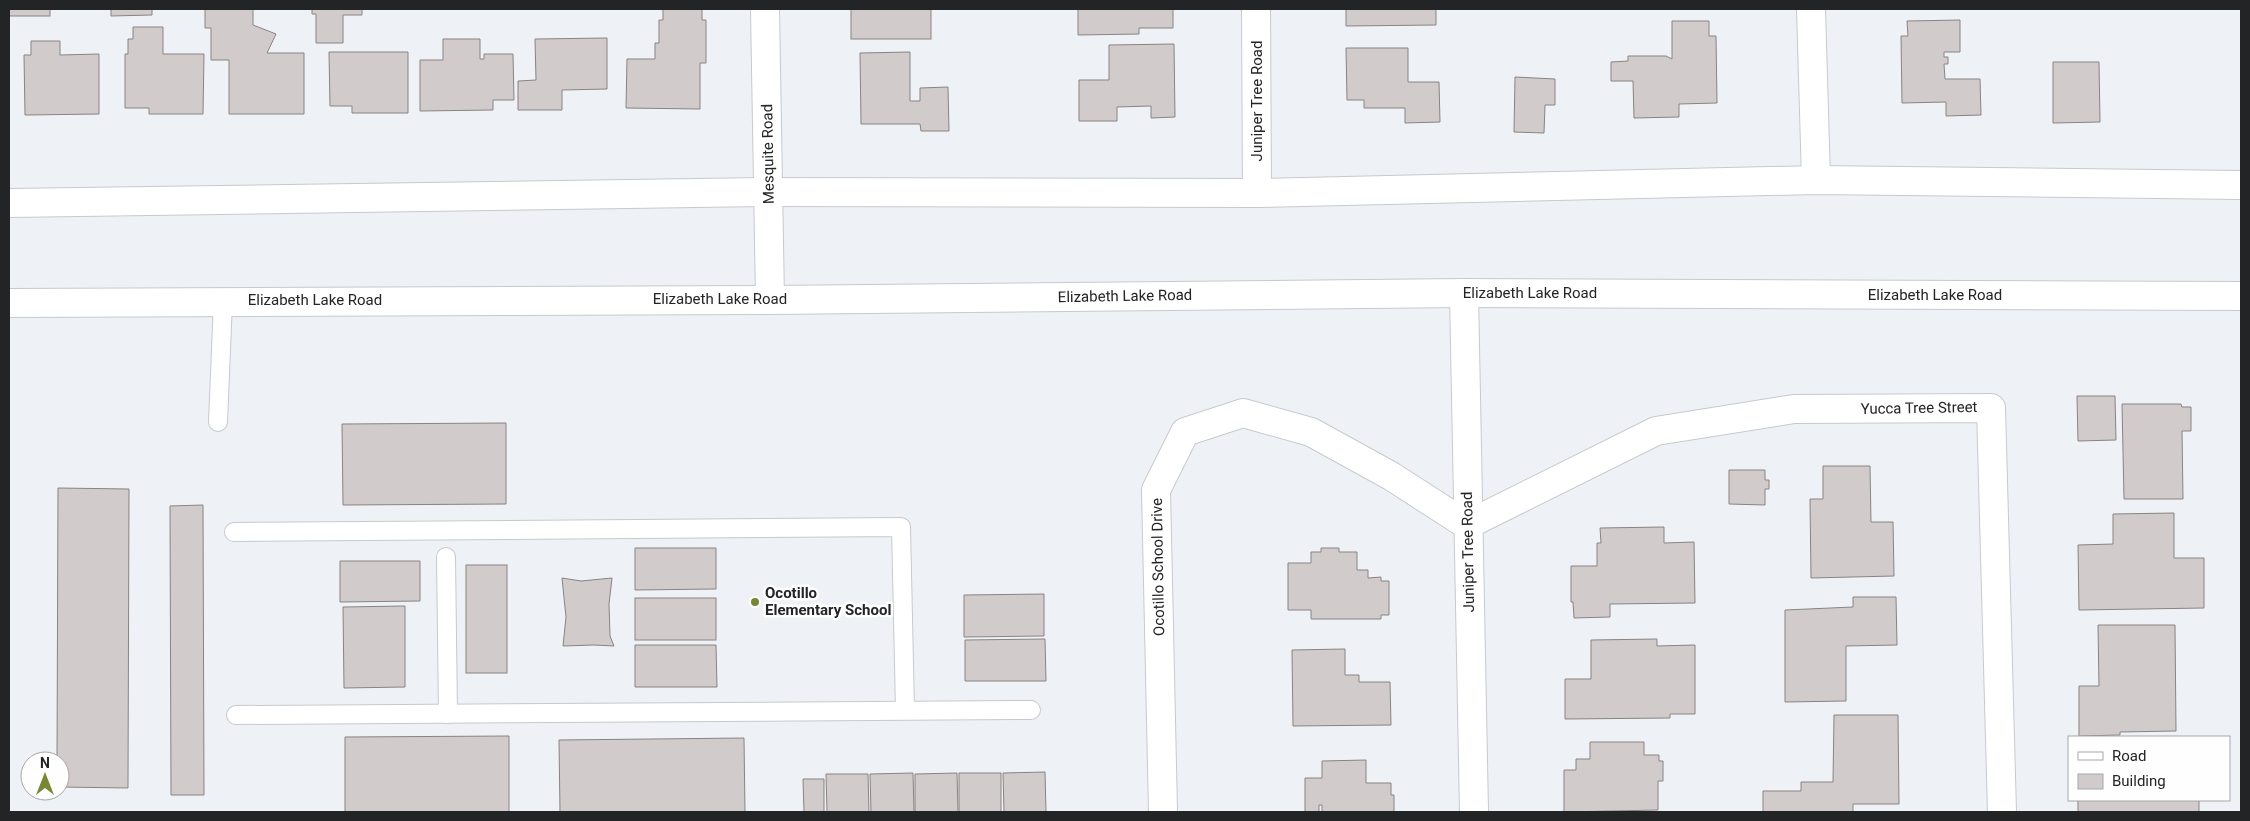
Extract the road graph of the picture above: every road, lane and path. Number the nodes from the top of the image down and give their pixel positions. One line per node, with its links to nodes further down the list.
1 (764, 9): 6 (street, Mesquite Road)
2 (1256, 9): 7 (street, Juniper Tree Road)
3 (1811, 9): 4 (street)
4 (1816, 180): 5 (street); 7 (street)
5 (2241, 185)
6 (768, 192): 7 (street); 8 (street); 11 (street, Mesquite Road)
7 (1258, 193)
8 (9, 202)
9 (1464, 293): 10 (street, Elizabeth Lake Road); 11 (street, Elizabeth Lake Road); 15 (street, Juniper Tree Road)
10 (2241, 296)
11 (770, 300): 12 (street, Elizabeth Lake Road)
12 (223, 301): 13 (street, Elizabeth Lake Road); 14 (lane)
13 (9, 303)
14 (218, 422)
15 (1468, 526): 22 (street, Ocotillo School Drive); 23 (street, Juniper Tree Road); 24 (street, Yucca Tree Street)
16 (234, 532): 18 (lane)
17 (446, 557): 20 (lane)
18 (905, 710): 19 (lane); 20 (lane)
19 (1031, 710)
20 (448, 714): 21 (lane)
21 (236, 715)
22 (1163, 812)
23 (1474, 812)
24 (2002, 812)

